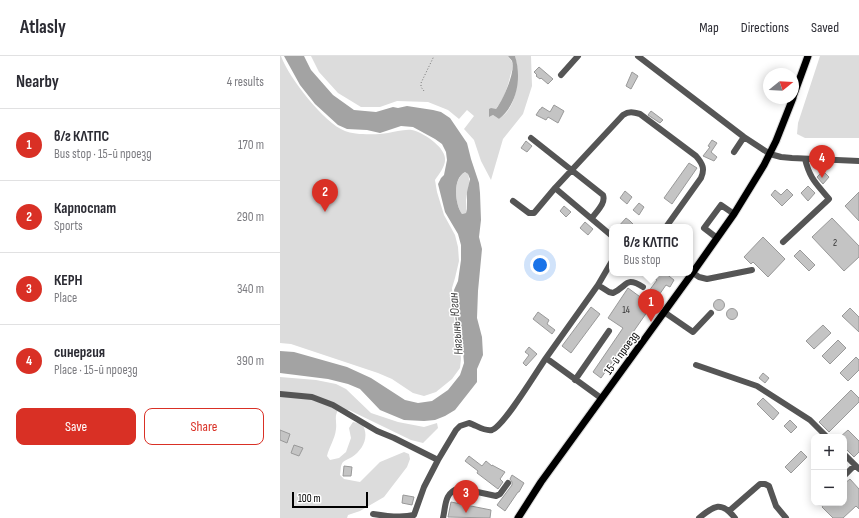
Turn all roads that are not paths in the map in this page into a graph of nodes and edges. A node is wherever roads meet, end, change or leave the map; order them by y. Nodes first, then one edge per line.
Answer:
1 (578, 56) edge
2 (638, 56) edge
3 (808, 56) edge
4 (561, 75) dead end
5 (799, 81) edge
6 (791, 104) edge
7 (744, 137) junction
8 (531, 138) dead end
9 (734, 152) dead end
10 (770, 154) junction
11 (805, 159) junction
12 (859, 161) edge
13 (572, 172) junction
14 (555, 188) junction
15 (513, 201) dead end
16 (734, 214) junction
17 (592, 218) junction
18 (668, 224) edge
19 (609, 233) edge
20 (717, 238) junction
21 (783, 242) dead end
22 (609, 267) edge
23 (752, 270) dead end
24 (693, 271) edge
25 (693, 275) edge
26 (690, 276) edge
27 (598, 285) junction
28 (643, 287) dead end
29 (664, 312) junction
30 (712, 313) dead end
31 (609, 331) dead end
32 (546, 358) junction
33 (696, 365) dead end
34 (576, 380) junction
35 (280, 394) edge
36 (601, 398) junction
37 (824, 434) edge
38 (847, 457) edge
39 (438, 460) junction
40 (857, 467) edge
41 (847, 474) edge
42 (508, 483) dead end
43 (729, 511) junction
44 (373, 514) dead end
45 (443, 518) edge
46 (518, 518) edge
47 (699, 518) edge
48 (735, 518) edge
49 (786, 518) edge

1 - 4 street
2 - 7 street
3 - 5 main road, 15-й проезд
6 - 10 main road, 15-й проезд
7 - 9 street
7 - 10 street
8 - 13 street
10 - 11 street
10 - 16 main road, 15-й проезд
11 - 12 street
11 - 21 street
13 - 14 street
13 - 17 street
13 - 18 street
14 - 15 street
14 - 17 street
16 - 20 main road, 15-й проезд
16 - 20 street
17 - 19 street
20 - 24 main road, 15-й проезд
22 - 27 street
23 - 25 street
26 - 29 main road, 15-й проезд
27 - 28 street
27 - 32 street
29 - 30 street
29 - 36 main road, 15-й проезд
31 - 34 street
32 - 34 street
32 - 39 street
33 - 37 street
34 - 36 street
35 - 39 street
36 - 46 main road, 15-й проезд
38 - 40 street
39 - 44 street
40 - 41 street
42 - 45 street
43 - 47 street
43 - 48 street
43 - 49 street

